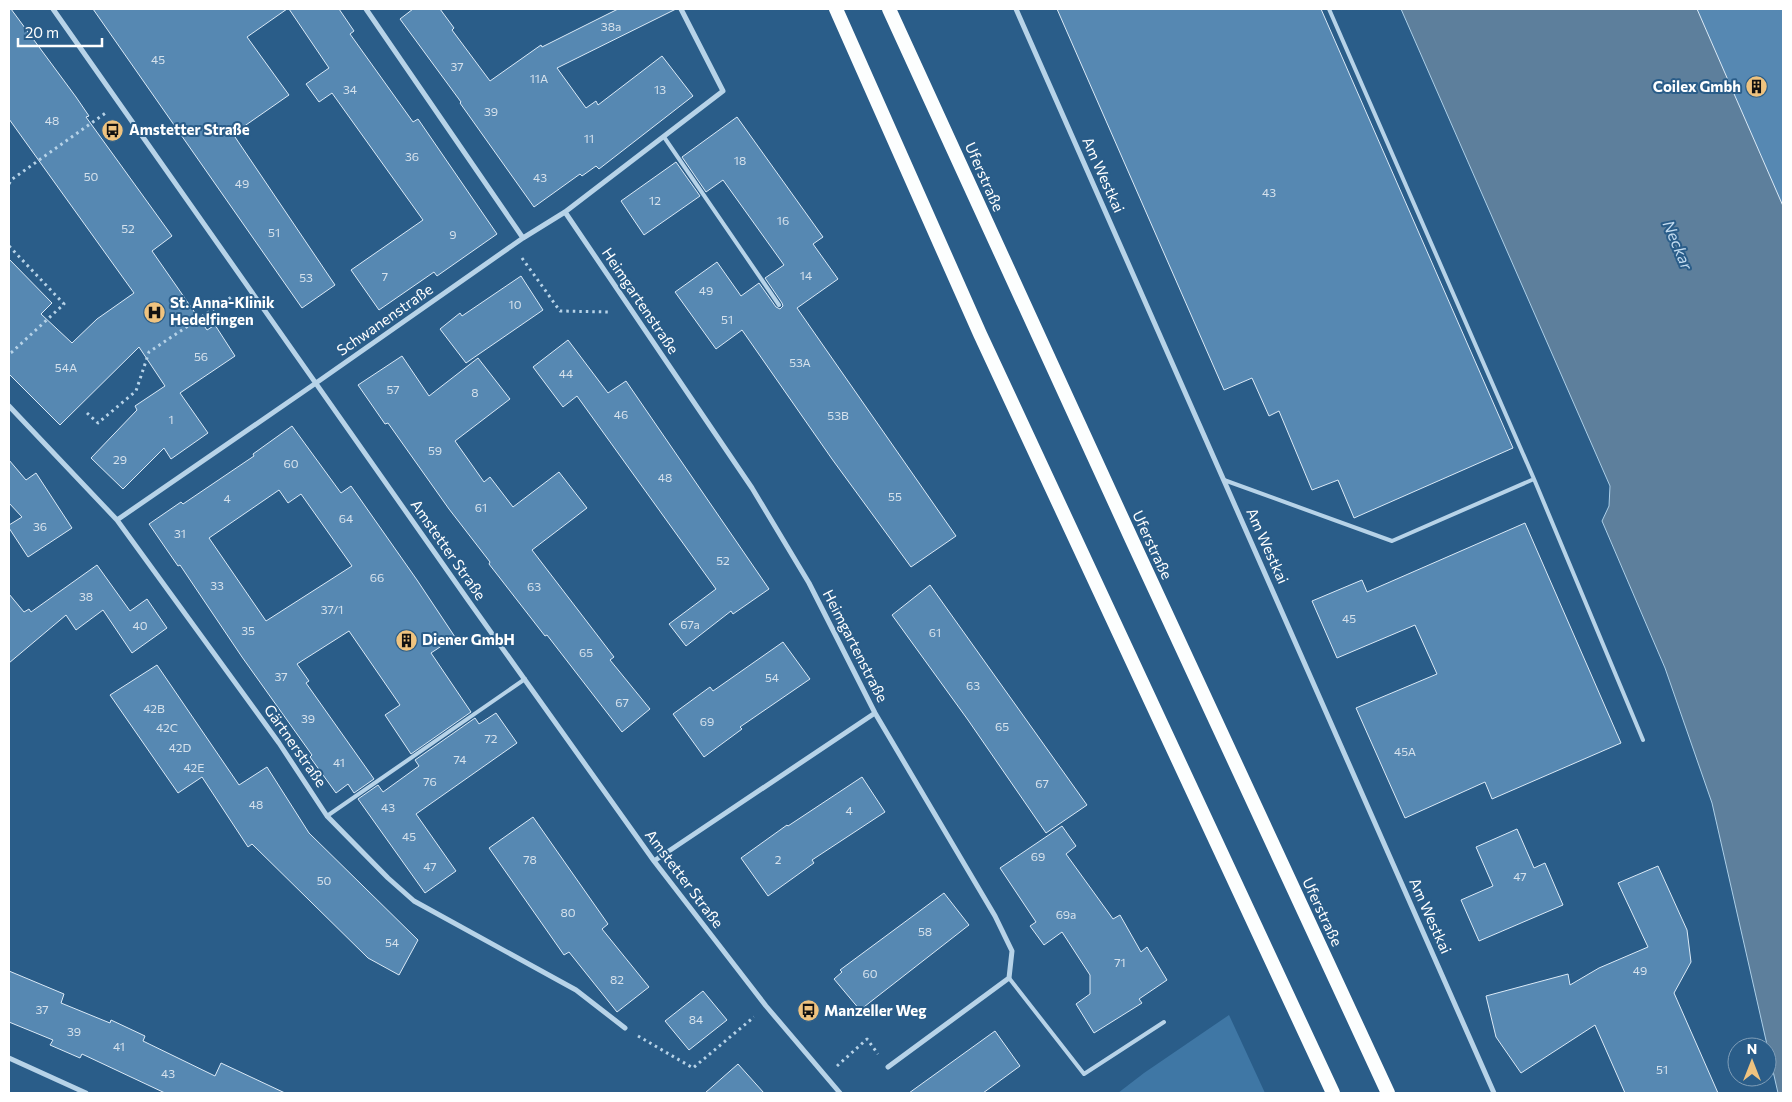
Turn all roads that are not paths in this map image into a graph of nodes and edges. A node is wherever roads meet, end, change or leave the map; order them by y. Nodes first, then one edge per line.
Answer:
1 (54, 9) edge
2 (366, 9) edge
3 (681, 9) edge
4 (836, 9) edge
5 (889, 9) edge
6 (1016, 9) edge
7 (1329, 9) edge
8 (664, 137) junction
9 (565, 212) junction
10 (523, 238) junction
11 (779, 305) dead end
12 (316, 383) junction
13 (9, 406) edge
14 (1534, 479) junction
15 (1224, 480) junction
16 (117, 520) junction
17 (525, 679) junction
18 (875, 713) junction
19 (1643, 740) dead end
20 (328, 816) junction
21 (654, 861) junction
22 (1009, 978) junction
23 (1164, 1022) dead end
24 (625, 1028) road end
25 (9, 1058) edge
26 (888, 1067) road end
27 (86, 1093) edge
28 (840, 1093) edge
29 (1333, 1093) edge
30 (1388, 1093) edge
31 (1494, 1093) edge

1 - 12 street, Amstetter Straße
2 - 10 street
3 - 8 street, Schwanenstraße
4 - 29 highway
5 - 30 highway, Uferstraße
6 - 15 street, Am Westkai
7 - 14 lane
8 - 9 street, Schwanenstraße
8 - 11 lane
9 - 10 street, Schwanenstraße
9 - 18 street, Heimgartenstraße
10 - 12 street, Schwanenstraße
12 - 16 street, Schwanenstraße
12 - 17 street, Amstetter Straße
13 - 16 street, Gärtnerstraße
14 - 15 lane
14 - 19 lane
15 - 31 street, Am Westkai
16 - 20 street, Gärtnerstraße
17 - 20 lane
17 - 21 street, Amstetter Straße
18 - 21 street
18 - 22 street, Heimgartenstraße
20 - 24 street, Gärtnerstraße
21 - 28 street, Amstetter Straße
22 - 23 lane
22 - 26 street
25 - 27 street

